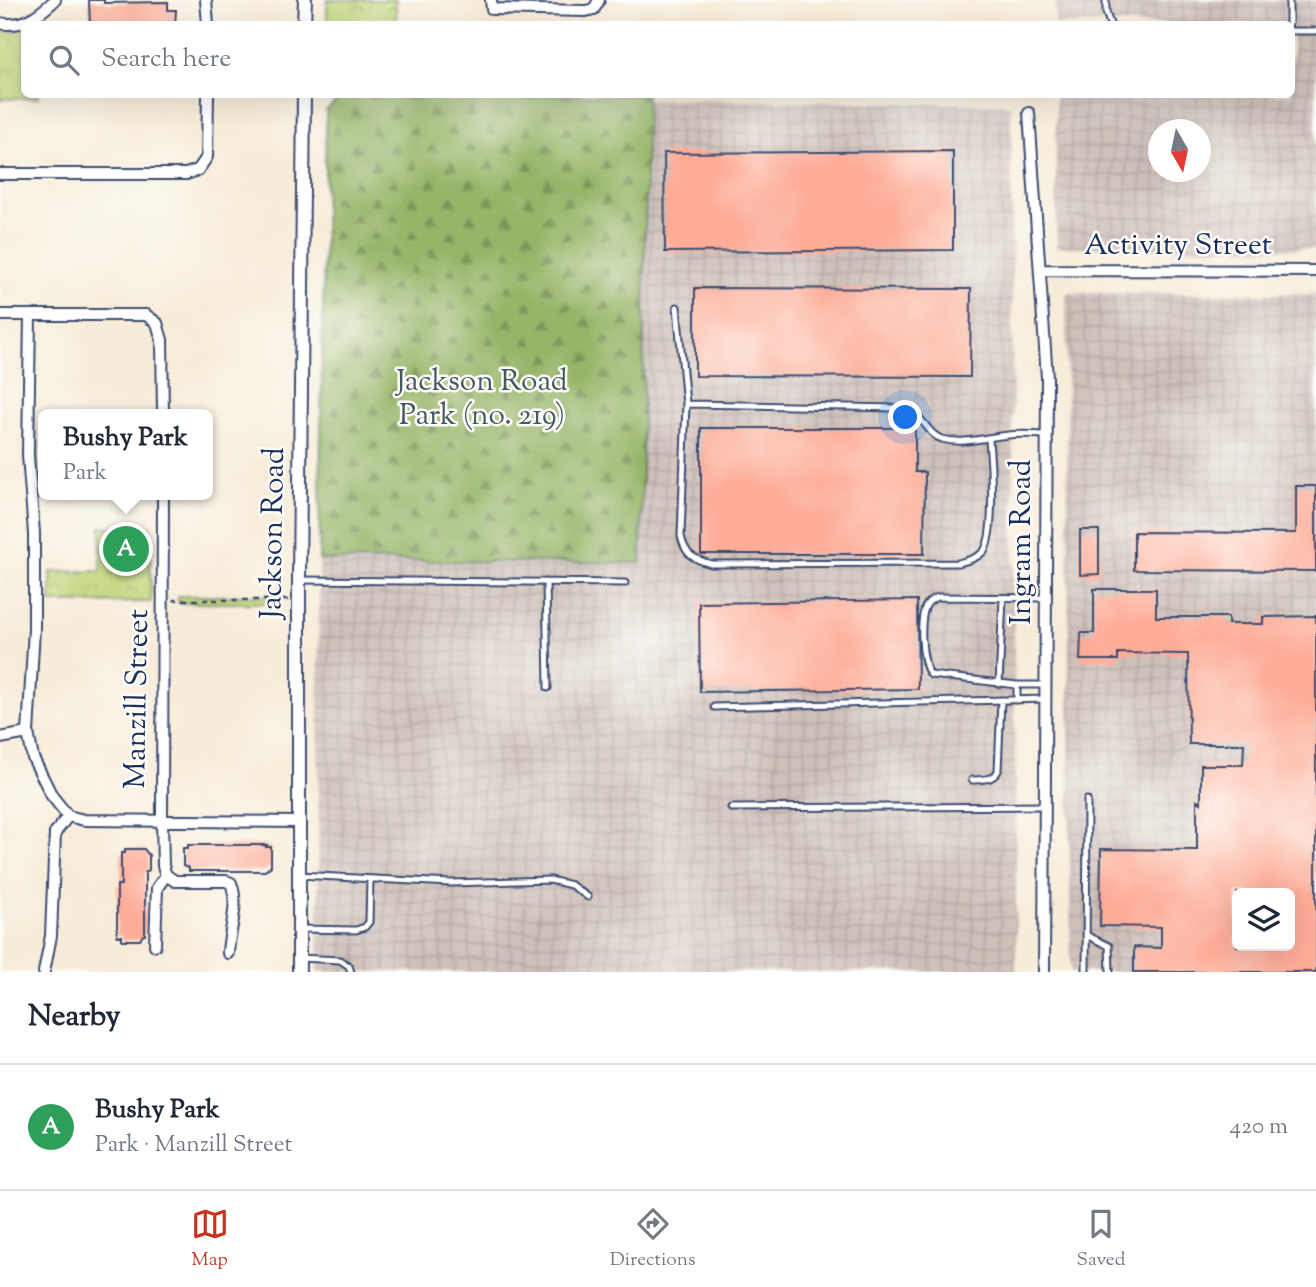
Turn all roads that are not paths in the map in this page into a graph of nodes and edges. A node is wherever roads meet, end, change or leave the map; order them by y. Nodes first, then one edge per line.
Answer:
1 (55, 0) edge
2 (206, 0) edge
3 (305, 0) edge
4 (491, 0) edge
5 (599, 0) edge
6 (1106, 0) edge
7 (1289, 0) edge
8 (26, 21) edge
9 (208, 21) edge
10 (304, 21) edge
11 (1109, 21) edge
12 (1289, 21) edge
13 (21, 22) edge
14 (0, 23) edge
15 (1295, 31) edge
16 (1316, 31) edge
17 (208, 98) edge
18 (304, 98) edge
19 (1029, 113) dead end
20 (0, 174) edge
21 (1040, 270) junction
22 (1316, 271) edge
23 (677, 307) dead end
24 (0, 315) edge
25 (30, 315) junction
26 (686, 404) junction
27 (163, 409) edge
28 (1047, 435) junction
29 (989, 439) junction
30 (163, 500) edge
31 (299, 580) junction
32 (546, 582) junction
33 (625, 583) dead end
34 (1003, 598) junction
35 (1046, 598) junction
36 (999, 684) junction
37 (1017, 685) junction
38 (1046, 685) junction
39 (548, 688) dead end
40 (1046, 699) junction
41 (1017, 700) junction
42 (1001, 701) junction
43 (715, 707) dead end
44 (28, 733) junction
45 (0, 738) edge
46 (972, 780) dead end
47 (1087, 800) dead end
48 (1046, 806) junction
49 (731, 808) dead end
50 (68, 816) junction
51 (162, 820) junction
52 (300, 822) junction
53 (166, 875) junction
54 (299, 875) junction
55 (370, 879) junction
56 (588, 897) dead end
57 (299, 929) junction
58 (1086, 935) junction
59 (155, 945) dead end
60 (228, 953) dead end
61 (299, 958) junction
62 (44, 972) edge
63 (299, 972) edge
64 (351, 972) edge
65 (1044, 972) edge
66 (1086, 972) edge
67 (1110, 972) edge

1 - 8 street
2 - 9 street
3 - 10 street
4 - 5 street
6 - 11 lane
7 - 12 lane
13 - 14 street
15 - 16 lane
17 - 20 street
18 - 31 street, Jackson Road
19 - 21 street, Ingram Road
21 - 22 street, Activity Street
21 - 28 street, Ingram Road
23 - 26 lane
24 - 25 street
25 - 27 street
25 - 44 street
26 - 29 lane
26 - 29 lane
28 - 29 lane
28 - 35 street, Ingram Road
30 - 51 street, Manzill Street
31 - 32 lane
31 - 52 street, Jackson Road
32 - 33 lane
32 - 39 lane
34 - 35 lane
34 - 36 lane
34 - 36 lane
35 - 38 street, Ingram Road
36 - 37 lane
37 - 38 lane
37 - 41 lane
38 - 40 street, Ingram Road
40 - 41 lane
40 - 48 street, Ingram Road
41 - 42 lane
42 - 43 lane
42 - 46 lane
44 - 45 street
44 - 50 street
47 - 58 lane
48 - 49 lane
48 - 65 street, Ingram Road
50 - 51 street
50 - 62 street
51 - 52 street
51 - 53 street, Manzill Street
52 - 54 street, Jackson Road
53 - 59 street
53 - 60 street
54 - 55 lane
54 - 57 street, Jackson Road
55 - 56 lane
55 - 57 lane
57 - 61 street, Jackson Road
58 - 66 lane
58 - 67 lane
61 - 63 street, Jackson Road
61 - 64 lane

